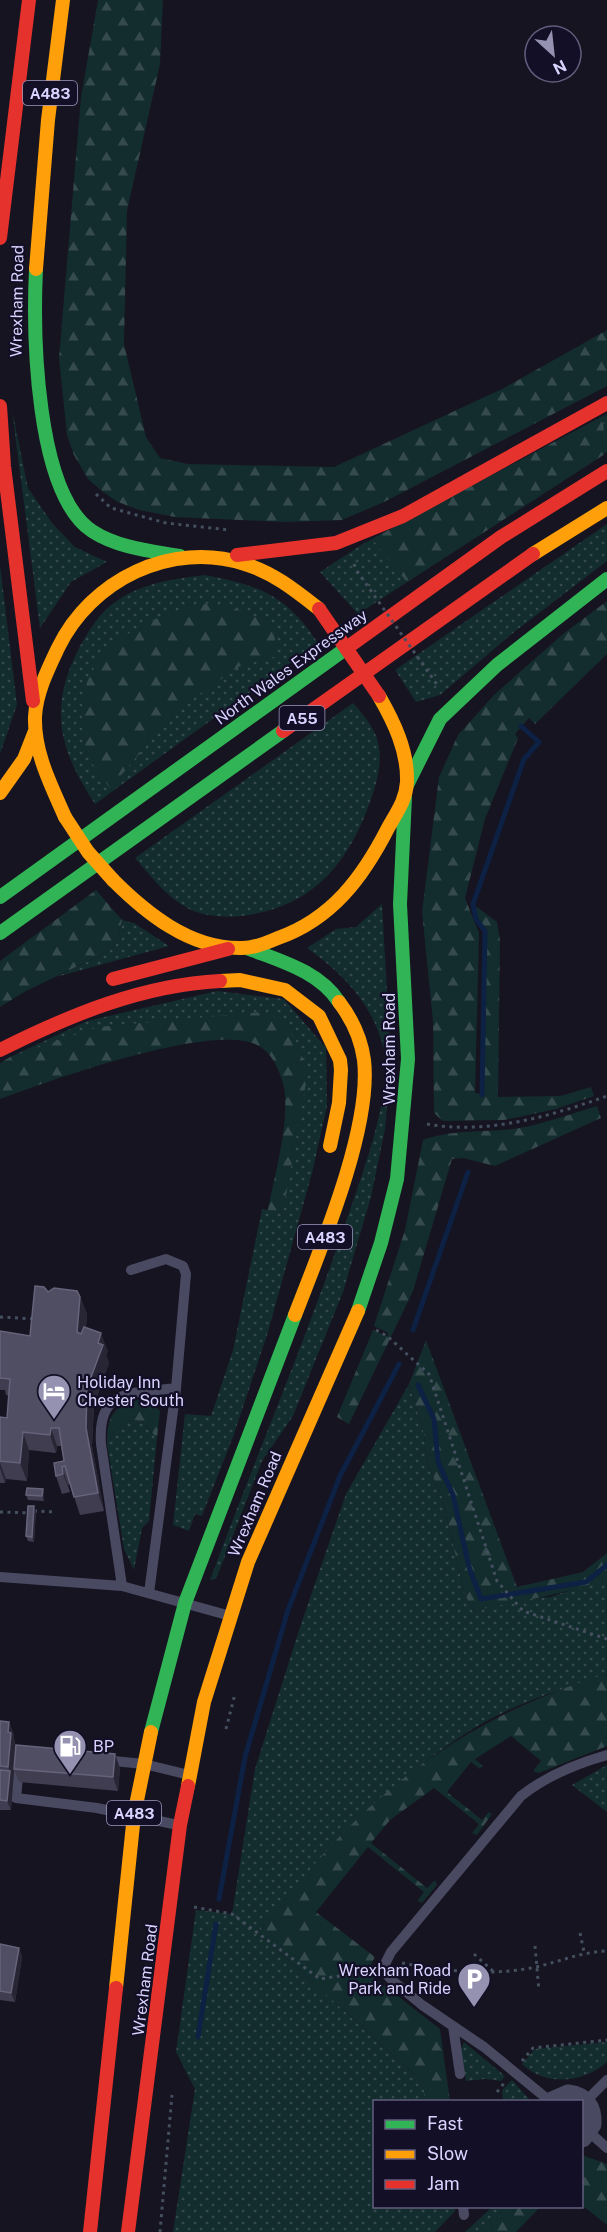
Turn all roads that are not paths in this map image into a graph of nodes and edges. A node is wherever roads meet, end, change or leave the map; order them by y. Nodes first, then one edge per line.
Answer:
1 (29, 0) edge
2 (63, 0) edge
3 (0, 238) edge
4 (607, 403) edge
5 (0, 406) edge
6 (607, 471) edge
7 (607, 508) edge
8 (180, 556) junction
9 (220, 557) junction
10 (607, 579) edge
11 (35, 715) junction
12 (35, 730) junction
13 (405, 792) junction
14 (0, 793) edge
15 (0, 897) edge
16 (0, 933) edge
17 (233, 948) junction
18 (247, 948) junction
19 (96, 983) dead end
20 (0, 1050) edge
21 (328, 1160) dead end
22 (324, 1192) dead end
23 (326, 1233) junction
24 (132, 1270) dead end
25 (176, 1388) junction
26 (0, 1577) edge
27 (122, 1586) junction
28 (149, 1593) junction
29 (184, 1604) junction
30 (230, 1616) junction
31 (21, 1750) edge
32 (607, 1755) edge
33 (88, 1758) edge
34 (144, 1764) junction
35 (188, 1775) junction
36 (134, 1815) junction
37 (180, 1825) junction
38 (453, 2026) junction
39 (460, 2074) dead end
40 (607, 2080) edge
41 (550, 2100) edge
42 (557, 2100) edge
43 (580, 2100) edge
44 (585, 2102) joint
45 (585, 2134) edge
46 (607, 2148) edge
47 (90, 2232) edge
48 (128, 2232) edge

1 - 3 highway, Wrexham Road / A483
2 - 8 highway, Wrexham Road / A483
4 - 9 highway
5 - 11 highway
6 - 15 highway, North Wales Expressway / A55
7 - 16 highway, A55
8 - 9 highway
8 - 11 highway
9 - 13 highway, Wrexham Road, bridge
10 - 13 highway
11 - 12 highway
12 - 14 highway
12 - 17 highway, bridge
13 - 18 highway
13 - 30 highway, Wrexham Road / A483
17 - 18 highway
17 - 19 highway
18 - 23 highway, Wrexham Road / A483
20 - 21 highway
22 - 23 highway
23 - 29 highway, Wrexham Road / A483
24 - 25 lane
25 - 27 lane
25 - 28 lane
26 - 27 lane
27 - 28 lane
28 - 29 lane
29 - 30 lane
29 - 34 highway, Wrexham Road / A483
30 - 35 highway, Wrexham Road / A483
31 - 36 lane
32 - 38 lane
33 - 34 lane
34 - 35 lane
34 - 36 highway, Wrexham Road / A483
35 - 37 highway, Wrexham Road / A483
36 - 37 lane
36 - 47 highway, Wrexham Road / A483
37 - 48 highway, Wrexham Road / A483
38 - 39 lane
38 - 41 lane
40 - 44 lane
42 - 43 street
44 - 45 street
45 - 46 lane

